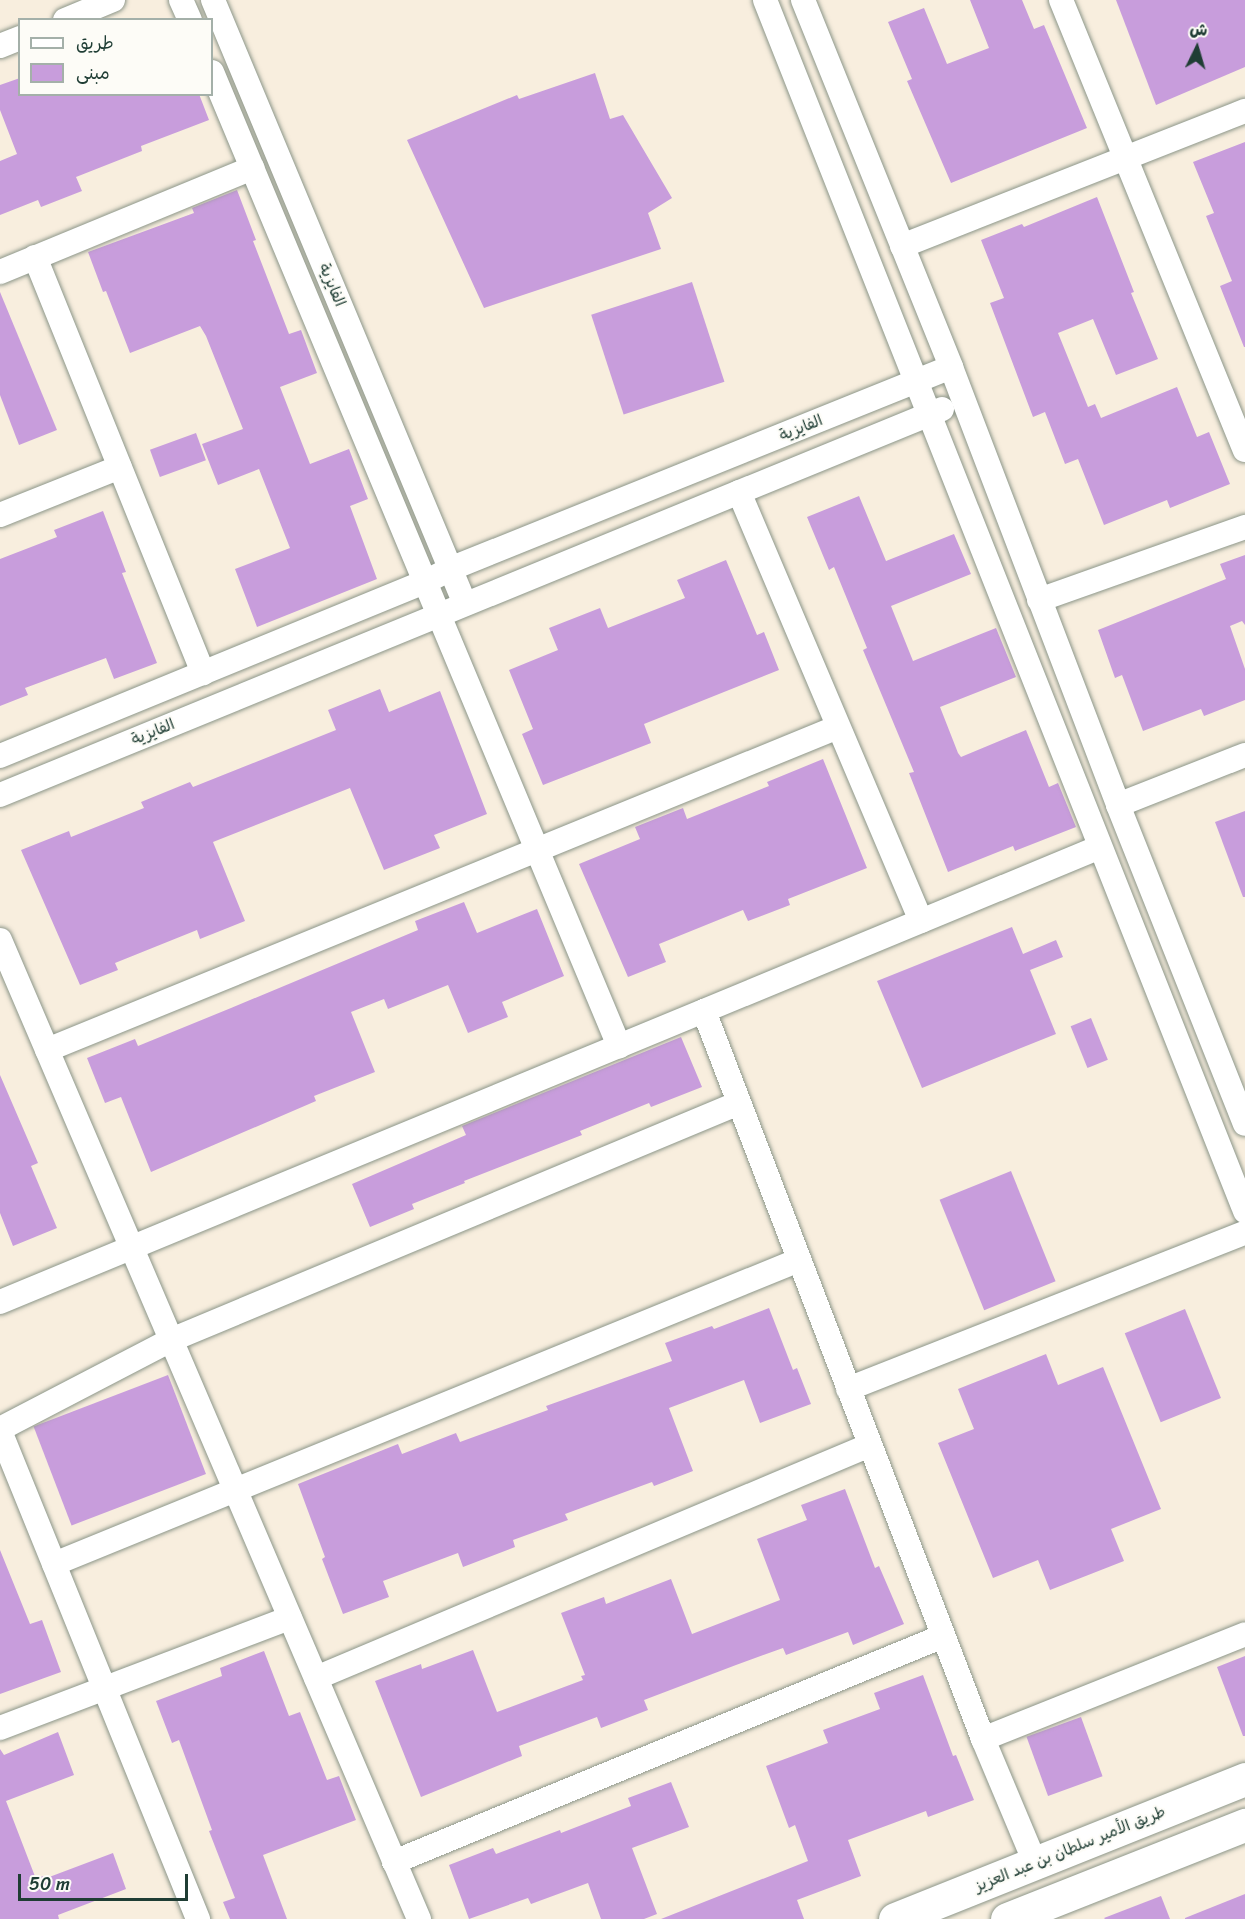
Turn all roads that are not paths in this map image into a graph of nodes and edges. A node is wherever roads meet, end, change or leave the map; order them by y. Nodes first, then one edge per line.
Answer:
1 (113, 0) edge
2 (182, 0) edge
3 (213, 0) edge
4 (765, 0) edge
5 (803, 0) edge
6 (1061, 0) edge
7 (70, 18) edge
8 (189, 18) edge
9 (18, 39) edge
10 (0, 46) edge
11 (213, 74) edge
12 (1245, 111) edge
13 (1126, 159) junction
14 (252, 168) junction
15 (902, 246) junction
16 (35, 257) junction
17 (0, 272) edge
18 (951, 367) junction
19 (914, 382) junction
20 (962, 401) junction
21 (929, 414) junction
22 (1245, 450) edge
23 (120, 467) junction
24 (739, 492) junction
25 (0, 515) edge
26 (1245, 527) edge
27 (450, 569) junction
28 (425, 582) junction
29 (1039, 600) junction
30 (465, 604) junction
31 (439, 615) junction
32 (203, 673) junction
33 (838, 727) junction
34 (1245, 755) edge
35 (0, 756) edge
36 (0, 795) edge
37 (1118, 805) junction
38 (1100, 847) junction
39 (538, 850) junction
40 (921, 921) junction
41 (0, 940) edge
42 (704, 1011) junction
43 (619, 1046) junction
44 (47, 1050) junction
45 (739, 1103) junction
46 (1245, 1124) edge
47 (1245, 1211) edge
48 (1245, 1233) edge
49 (132, 1248) junction
50 (799, 1260) junction
51 (1, 1297) edge
52 (171, 1340) junction
53 (848, 1389) junction
54 (0, 1430) edge
55 (870, 1445) junction
56 (235, 1489) junction
57 (54, 1564) junction
58 (290, 1618) junction
59 (1245, 1634) edge
60 (943, 1636) junction
61 (316, 1678) junction
62 (105, 1689) junction
63 (0, 1728) edge
64 (983, 1739) junction
65 (1245, 1779) edge
66 (1245, 1826) edge
67 (394, 1862) junction
68 (1035, 1863) junction
69 (190, 1917) edge
70 (419, 1919) edge
71 (895, 1919) edge
72 (1007, 1919) edge

1 - 7 street
2 - 8 street
3 - 27 street, الفايزية
4 - 19 street
5 - 15 street
6 - 13 street
9 - 10 street
11 - 14 street, الفايزية
12 - 13 street
13 - 15 street
13 - 22 street
14 - 16 street
14 - 28 street, الفايزية
15 - 18 street
16 - 17 street
16 - 23 street
18 - 19 street, الفايزية
18 - 20 street
19 - 21 street
19 - 27 street, الفايزية
20 - 21 street, الفايزية
20 - 29 street
21 - 24 street, الفايزية
21 - 38 street
23 - 25 street
23 - 32 street
24 - 30 street, الفايزية
24 - 33 street
26 - 29 street
27 - 28 street, الفايزية
27 - 30 street, الفايزية
28 - 31 street, الفايزية
28 - 32 street, الفايزية
29 - 37 street
30 - 31 street, الفايزية
31 - 36 street, الفايزية
31 - 39 street
32 - 35 street, الفايزية
33 - 39 street
33 - 40 street
34 - 37 street
37 - 46 street
38 - 40 street
38 - 47 street
39 - 43 street
39 - 44 street
40 - 42 street
41 - 44 street
42 - 43 street
42 - 45 street
43 - 49 street
44 - 49 street
45 - 50 street
45 - 52 street
48 - 53 street
49 - 51 street
49 - 52 street
50 - 53 street
50 - 56 street
52 - 54 street
52 - 56 street
53 - 55 street
54 - 57 street
55 - 60 street
55 - 61 street
56 - 57 street
56 - 58 street
57 - 62 street
58 - 61 street
58 - 62 street
59 - 64 street
60 - 64 street
60 - 67 street
61 - 67 street
62 - 63 street
62 - 69 street
64 - 68 street
65 - 68 main road, طريق الأمير سلطان بن عبد العزيز
66 - 72 main road
67 - 70 street
68 - 71 main road, طريق الأمير سلطان بن عبد العزيز

